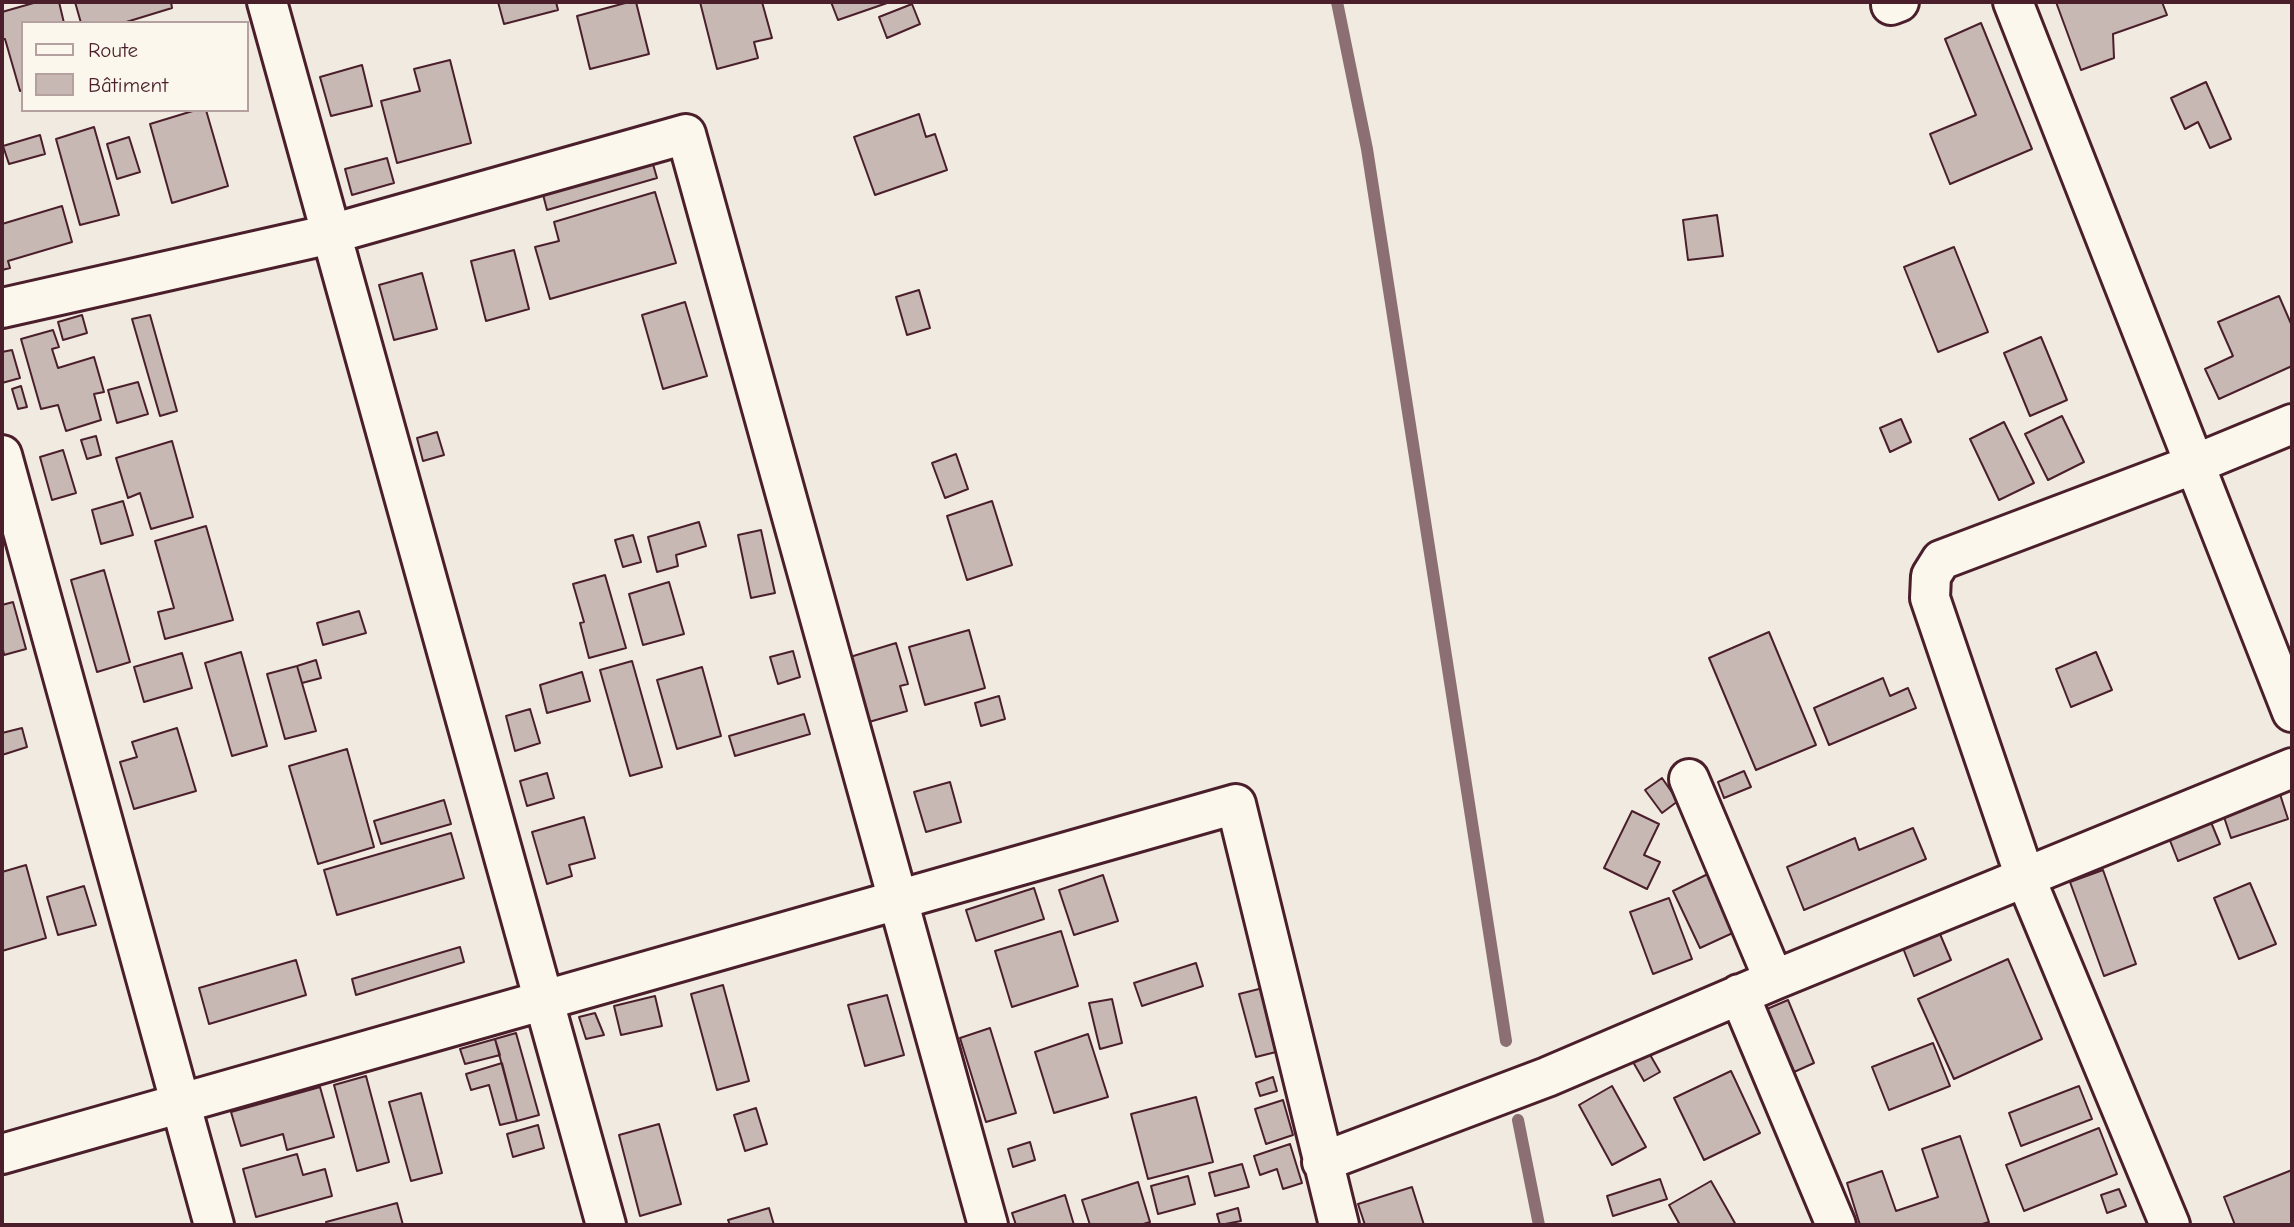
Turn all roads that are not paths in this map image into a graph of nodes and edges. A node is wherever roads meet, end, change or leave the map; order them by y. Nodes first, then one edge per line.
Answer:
1 (267, 2) edge
2 (2013, 2) edge
3 (331, 234) junction
4 (2, 308) edge
5 (2292, 424) edge
6 (2, 455) edge
7 (2195, 464) junction
8 (2292, 712) edge
9 (2292, 768) edge
10 (1689, 779) dead end
11 (2025, 877) junction
12 (898, 900) junction
13 (1774, 980) junction
14 (1739, 994) junction
15 (544, 1000) junction
16 (180, 1103) junction
17 (2, 1154) edge
18 (1322, 1161) junction
19 (214, 1225) edge
20 (606, 1225) edge
21 (988, 1225) edge
22 (1339, 1225) edge
23 (1836, 1225) edge
24 (2171, 1225) edge

1 - 3 street
2 - 7 street
3 - 4 street
3 - 12 street
3 - 15 street
5 - 7 street
6 - 16 street
7 - 8 street
7 - 11 street
9 - 11 street
10 - 13 street
11 - 13 street
11 - 24 street
12 - 15 street
12 - 18 street
12 - 21 street
13 - 14 street
14 - 18 street
14 - 23 street
15 - 16 street
15 - 20 street
16 - 17 street
16 - 19 street
18 - 22 street

